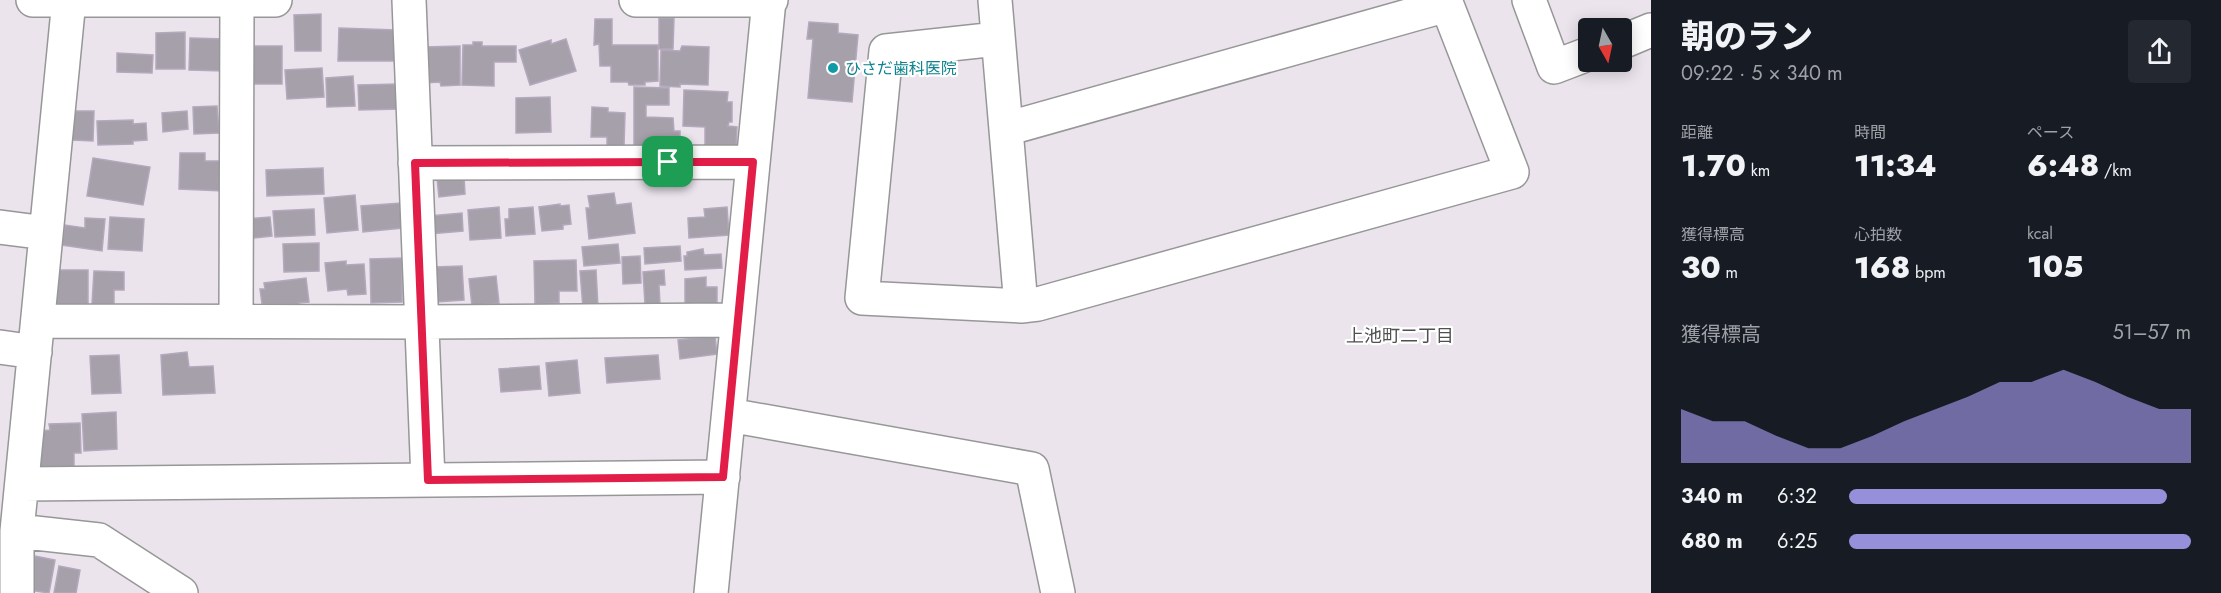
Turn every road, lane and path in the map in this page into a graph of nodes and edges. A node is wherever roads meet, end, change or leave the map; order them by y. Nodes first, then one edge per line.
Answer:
1 (33, 0) edge
2 (237, 0) edge
3 (275, 0) edge
4 (409, 0) edge
5 (636, 0) edge
6 (770, 0) edge
7 (995, 0) edge
8 (1529, 0) edge
9 (69, 1) edge
10 (1446, 2) edge
11 (1651, 30) edge
12 (1632, 38) edge
13 (997, 39) junction
14 (1578, 58) edge
15 (1006, 129) junction
16 (753, 162) junction
17 (415, 163) junction
18 (0, 227) edge
19 (46, 233) junction
20 (1021, 306) junction
21 (737, 320) junction
22 (236, 321) junction
23 (422, 322) junction
24 (36, 336) junction
25 (0, 347) edge
26 (729, 415) junction
27 (15, 474) edge
28 (723, 477) junction
29 (428, 480) junction
30 (17, 531) junction
31 (16, 593) edge
32 (181, 593) edge
33 (711, 593) edge
34 (1058, 593) edge

1 - 9 street
2 - 3 street
2 - 9 street
2 - 22 street
4 - 17 street
5 - 6 street
6 - 16 street
7 - 13 street
8 - 14 street
9 - 19 street
10 - 15 street
10 - 20 street
11 - 12 street
13 - 15 street
13 - 20 street
15 - 20 street
16 - 17 street
16 - 21 street
17 - 23 street
18 - 19 street
19 - 24 street
21 - 23 street
21 - 26 street
22 - 23 street
22 - 24 street
23 - 29 street
24 - 25 street
24 - 27 street
26 - 28 street
26 - 34 street
27 - 29 street
27 - 30 street
28 - 29 street
28 - 33 street
30 - 31 street
30 - 32 street

